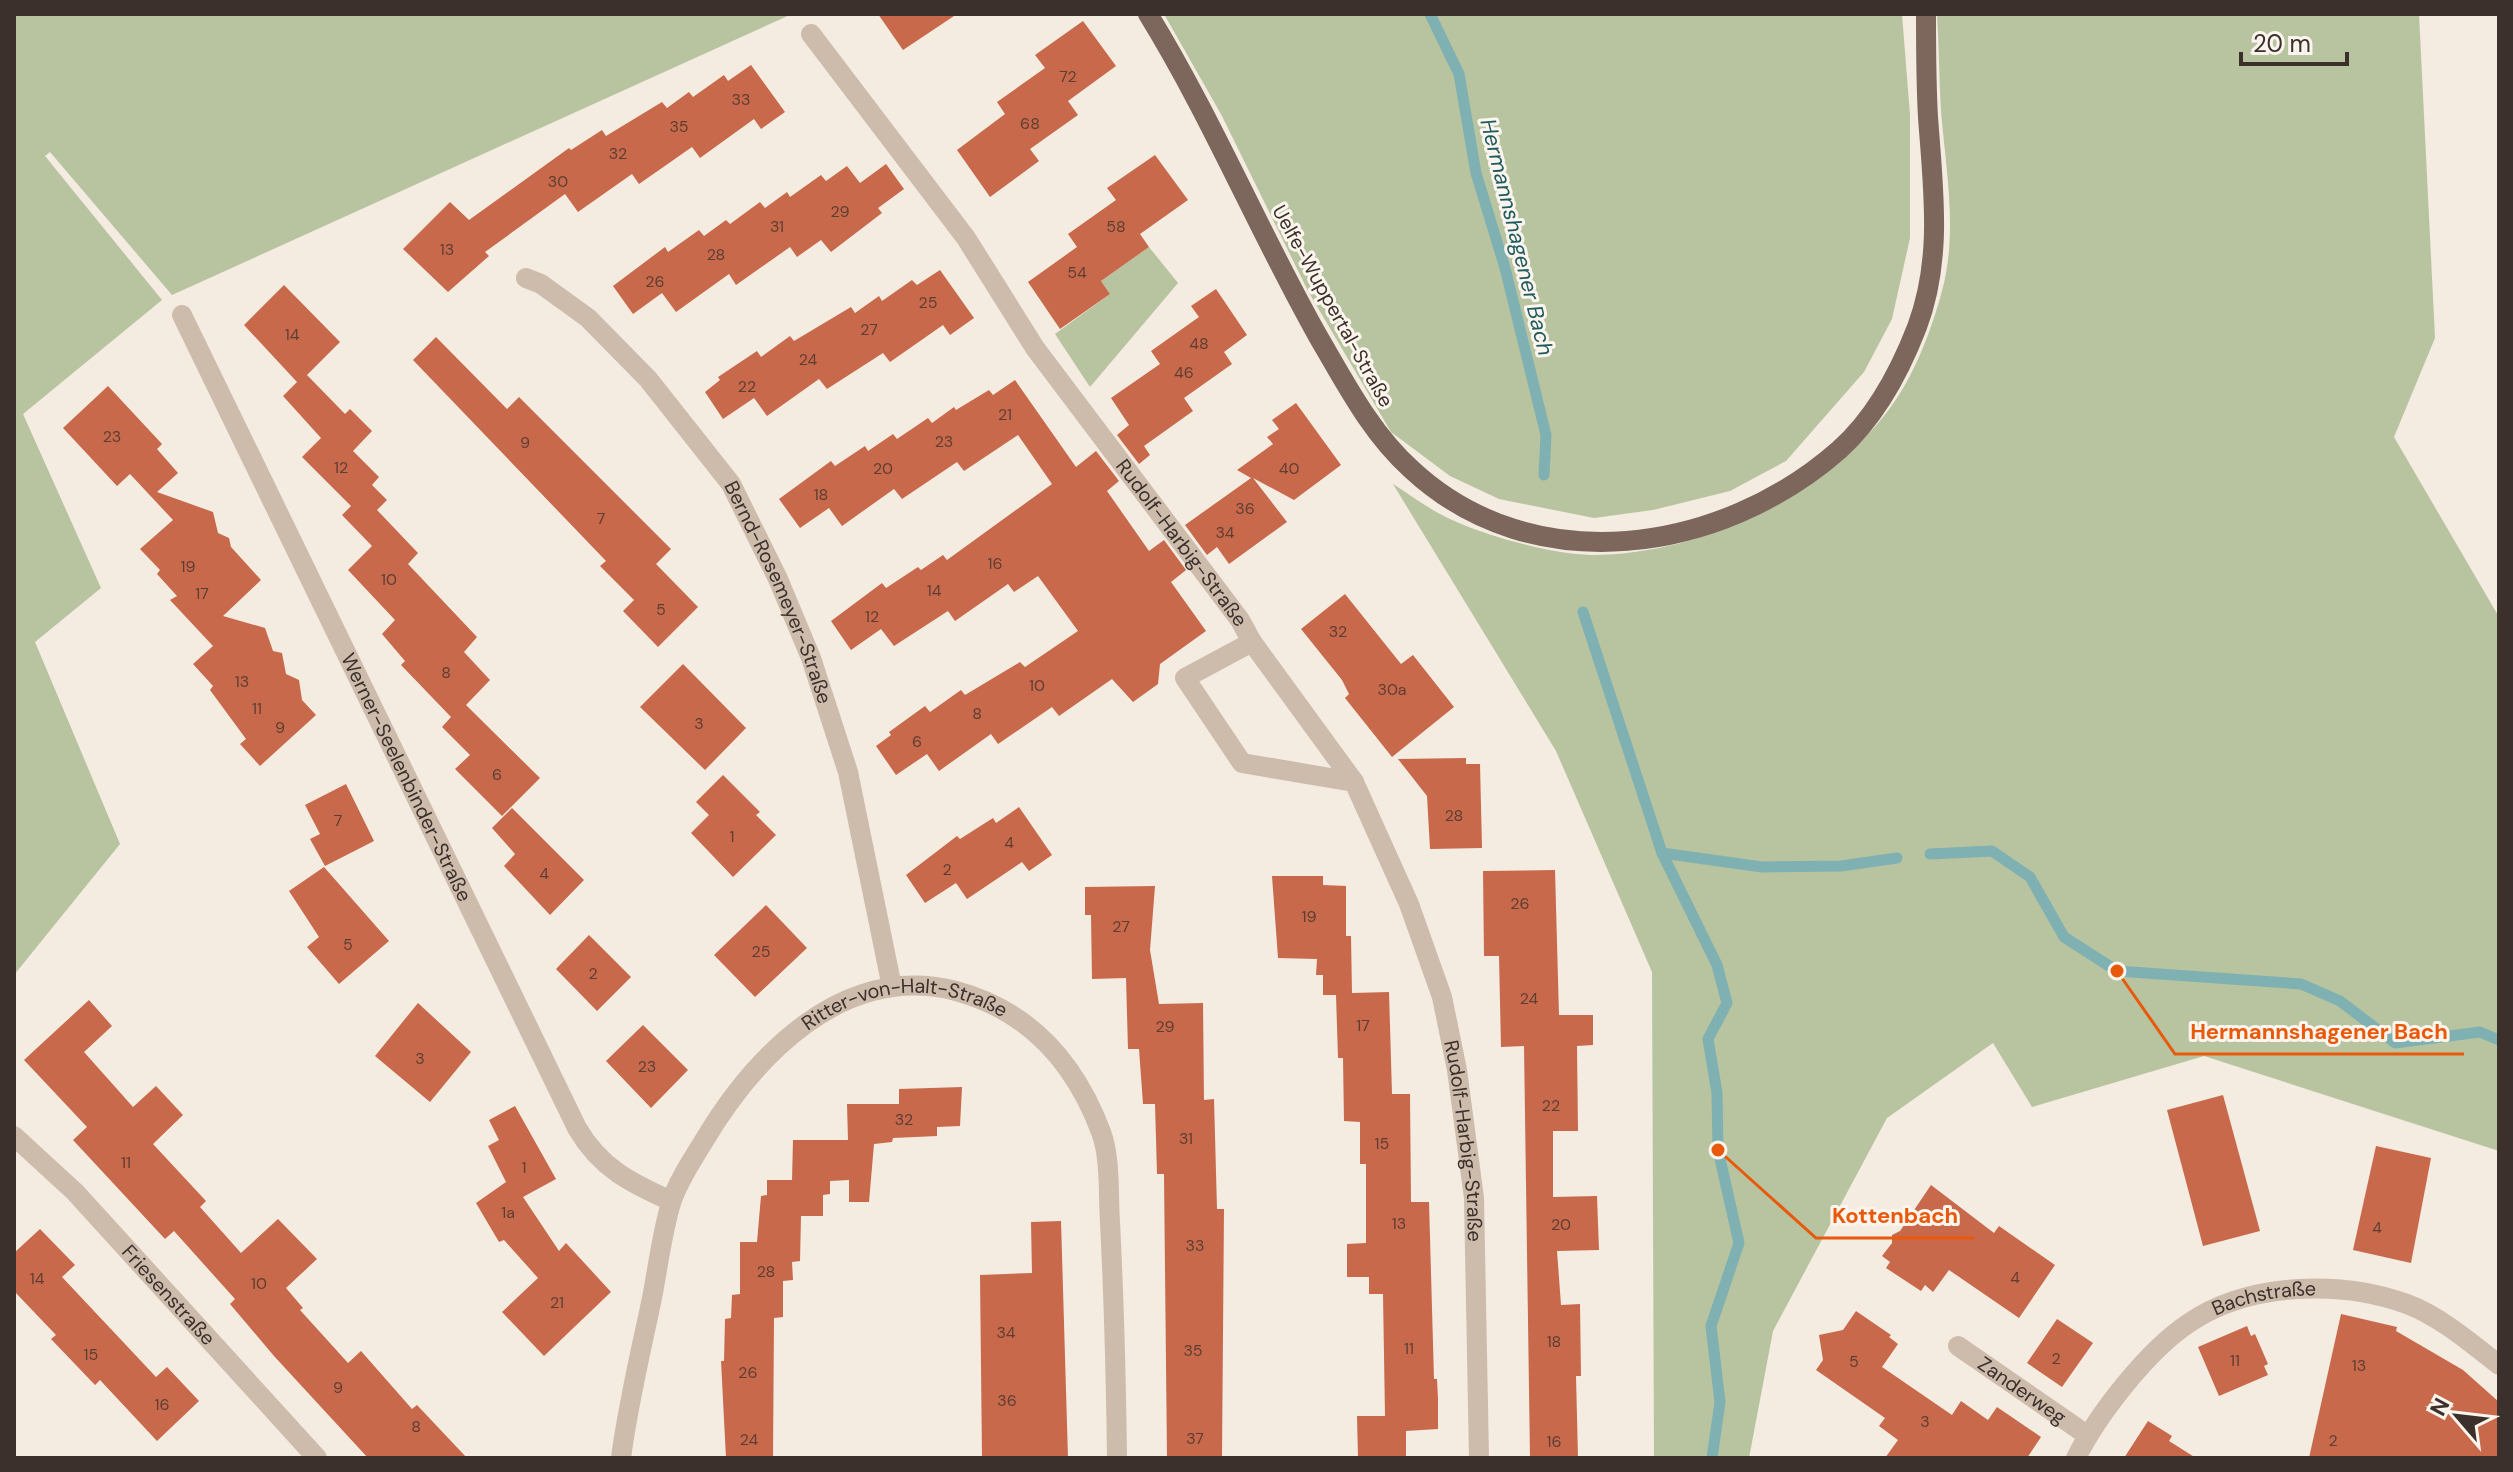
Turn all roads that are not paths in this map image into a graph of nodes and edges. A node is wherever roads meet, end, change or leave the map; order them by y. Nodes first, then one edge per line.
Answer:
1 (1148, 14) edge
2 (1926, 14) edge
3 (811, 34) dead end
4 (526, 278) dead end
5 (182, 315) dead end
6 (1252, 642) junction
7 (1354, 782) junction
8 (892, 987) junction
9 (14, 1136) edge
10 (671, 1201) junction
11 (1958, 1346) dead end
12 (2499, 1365) edge
13 (2087, 1435) junction
14 (317, 1458) edge
15 (621, 1458) edge
16 (1117, 1458) edge
17 (1479, 1458) edge
18 (2076, 1458) edge

1 - 2 main road, Uelfe-Wuppertal-Straße
3 - 6 street, Rudolf-Harbig-Straße
4 - 8 street, Bernd-Rosemeyer-Straße
5 - 10 street, Werner-Seelenbinder-Straße
6 - 7 street
6 - 7 street, Rudolf-Harbig-Straße
7 - 17 street, Rudolf-Harbig-Straße
8 - 10 street, Ritter-von-Halt-Straße
8 - 16 street, Ritter-von-Halt-Straße
9 - 14 street, Friesenstraße
10 - 15 street, Ritter-von-Halt-Straße
11 - 13 street, Zanderweg
12 - 13 street, Bachstraße
13 - 18 street, Bachstraße

